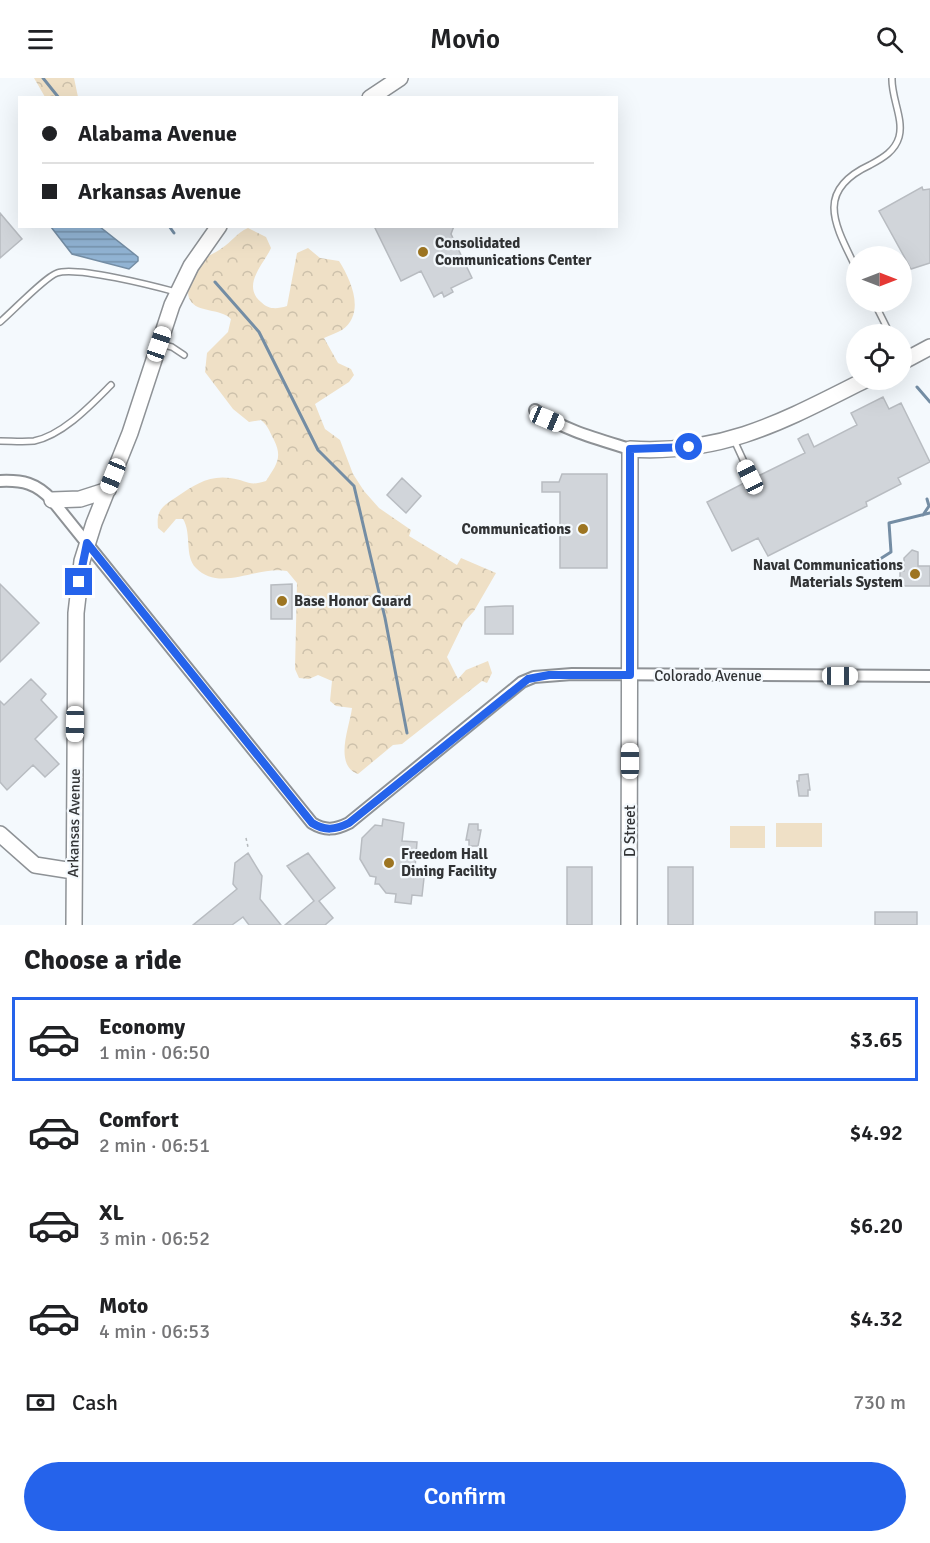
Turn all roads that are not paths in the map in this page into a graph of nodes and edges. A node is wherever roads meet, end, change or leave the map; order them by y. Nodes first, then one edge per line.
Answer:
1 (400, 78) edge
2 (892, 78) edge
3 (373, 96) edge
4 (218, 228) edge
5 (846, 247) edge
6 (178, 293) junction
7 (0, 322) edge
8 (159, 344) junction
9 (930, 347) edge
10 (184, 355) dead end
11 (912, 355) edge
12 (111, 385) dead end
13 (846, 389) edge
14 (536, 410) dead end
15 (734, 440) junction
16 (0, 441) edge
17 (630, 449) junction
18 (750, 477) dead end
19 (0, 481) edge
20 (108, 490) junction
21 (52, 500) junction
22 (87, 543) junction
23 (630, 675) junction
24 (930, 676) edge
25 (0, 834) edge
26 (73, 871) junction
27 (74, 925) edge
28 (630, 925) edge

1 - 3 street
2 - 5 lane
4 - 6 street, Arkansas Avenue
6 - 7 lane
6 - 8 street, Arkansas Avenue
8 - 10 lane
8 - 20 street, Arkansas Avenue
9 - 11 street
12 - 16 lane
13 - 15 street
14 - 17 street
15 - 17 street
15 - 18 lane
17 - 23 street, D Street
19 - 21 street, Colorado Avenue
20 - 21 street
20 - 22 street, Arkansas Avenue
21 - 22 street, Colorado Avenue
22 - 23 street, Colorado Avenue
22 - 26 street, Arkansas Avenue
23 - 24 street, Colorado Avenue
23 - 28 street, D Street
25 - 26 street
26 - 27 street, Arkansas Avenue

